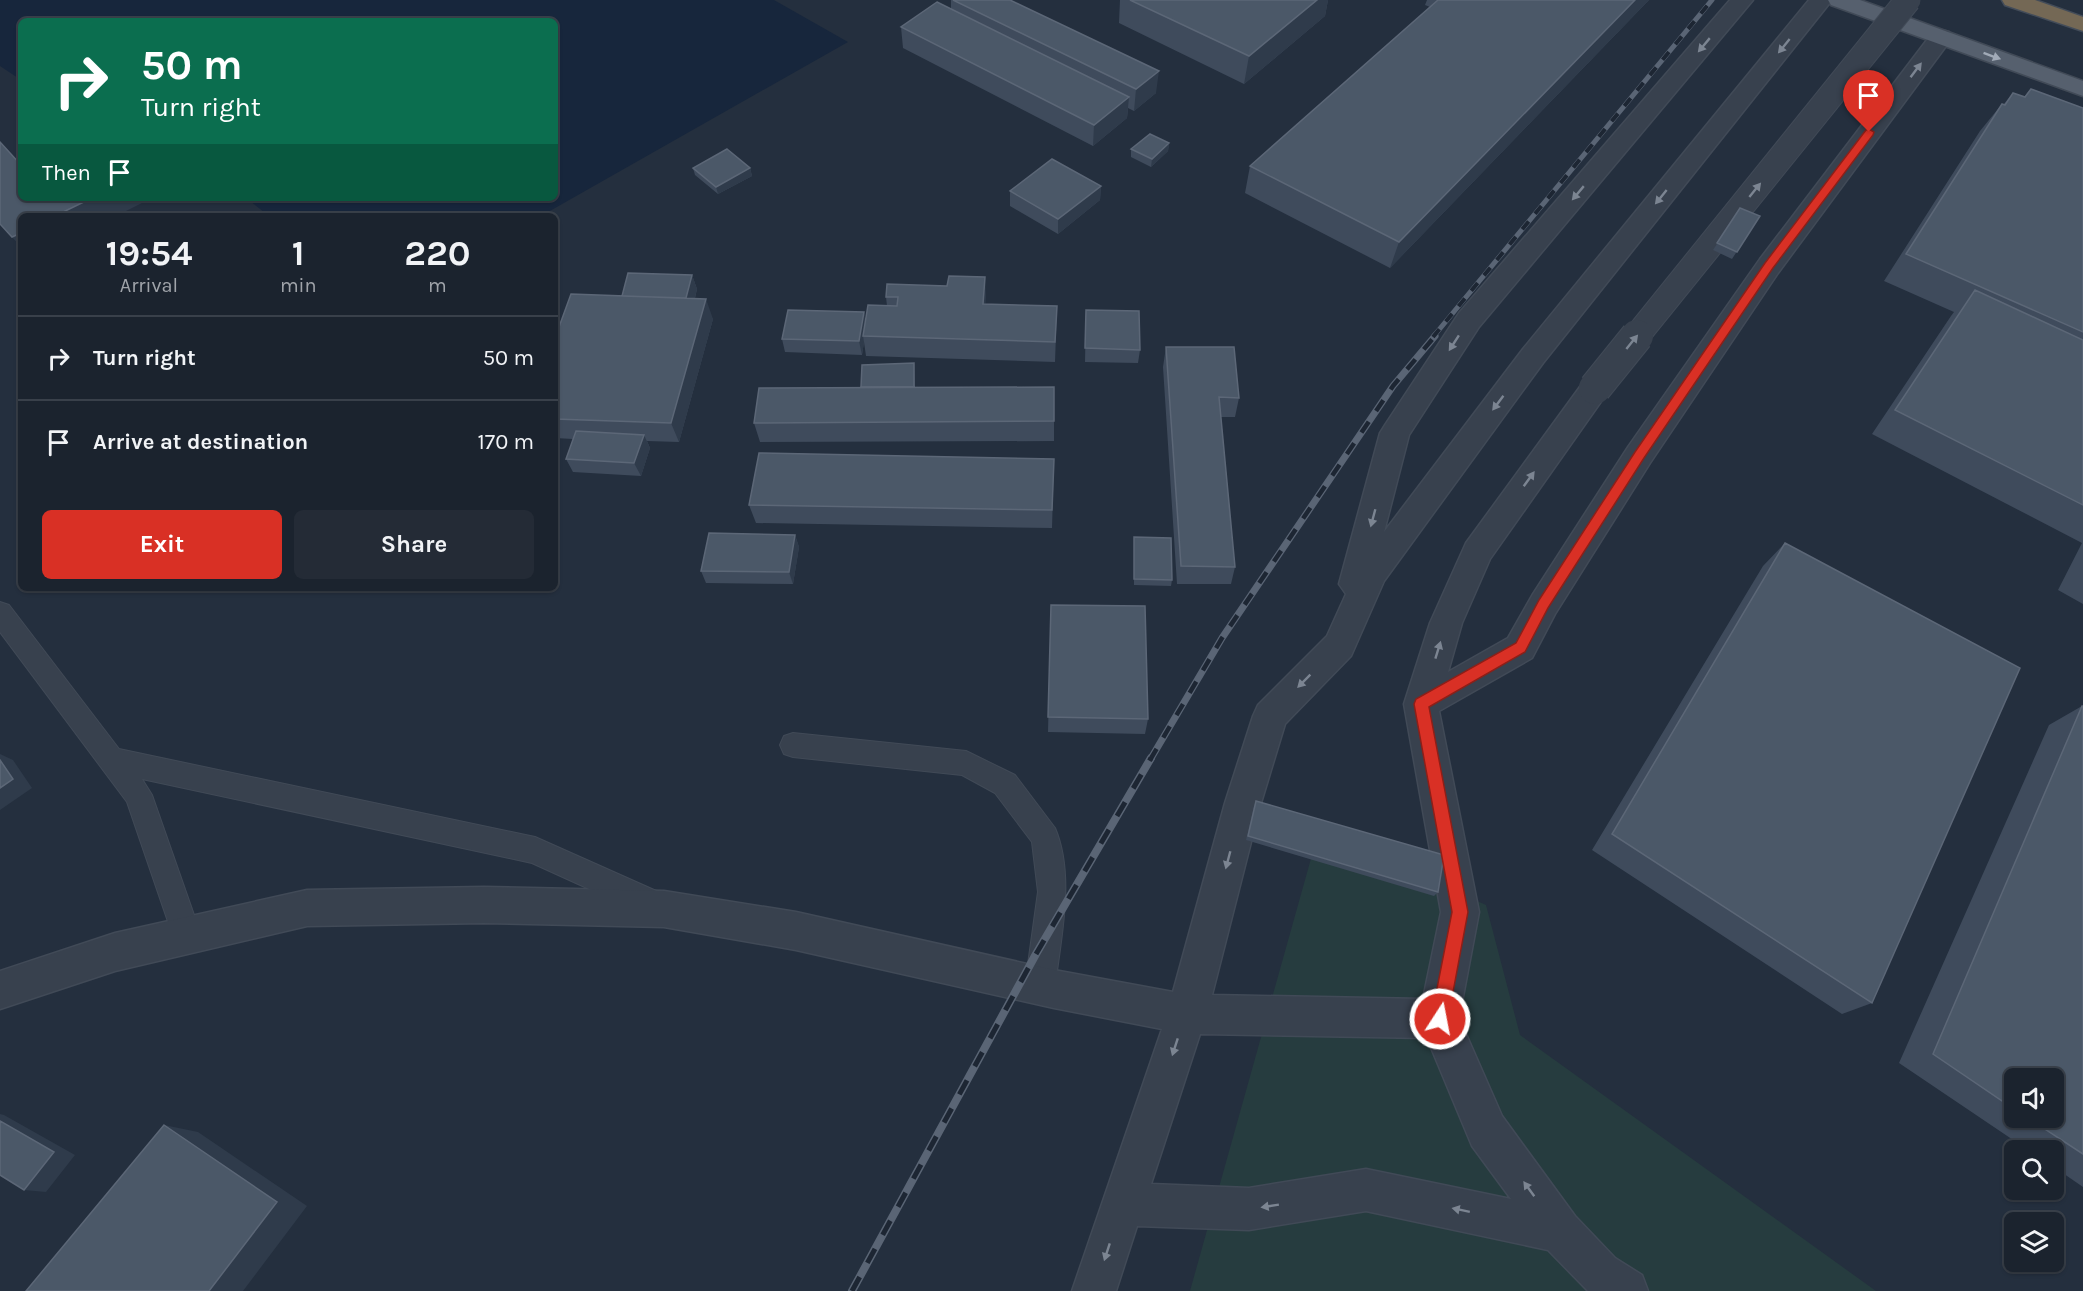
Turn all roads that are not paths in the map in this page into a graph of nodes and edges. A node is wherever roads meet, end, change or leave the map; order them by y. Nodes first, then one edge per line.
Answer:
1 (1742, 0) edge
2 (1821, 0) edge
3 (1839, 0) edge
4 (1908, 0) edge
5 (2013, 0) edge
6 (2083, 24) edge
7 (1941, 37) junction
8 (2083, 89) edge
9 (0, 613) edge
10 (1339, 646) junction
11 (1421, 704) junction
12 (793, 745) dead end
13 (112, 760) junction
14 (664, 909) junction
15 (186, 935) junction
16 (1040, 986) junction
17 (0, 990) edge
18 (1187, 1014) junction
19 (1440, 1019) junction
20 (1123, 1204) junction
21 (1560, 1231) junction
22 (1094, 1291) edge
23 (1626, 1291) edge

1 -> 10 street
2 -> 10 street
3 - 7 main road
11 -> 4 street, bridge
5 - 6 highway
7 -> 8 main road
11 -> 7 street
9 - 13 lane
10 -> 18 street
11 - 19 street
12 - 16 lane
13 - 14 lane
13 - 15 lane
14 - 15 street
14 - 16 street
15 - 17 street
16 - 18 street
18 - 19 street
18 -> 20 street
21 -> 19 street
21 -> 20 street
20 -> 22 street
21 - 23 street

